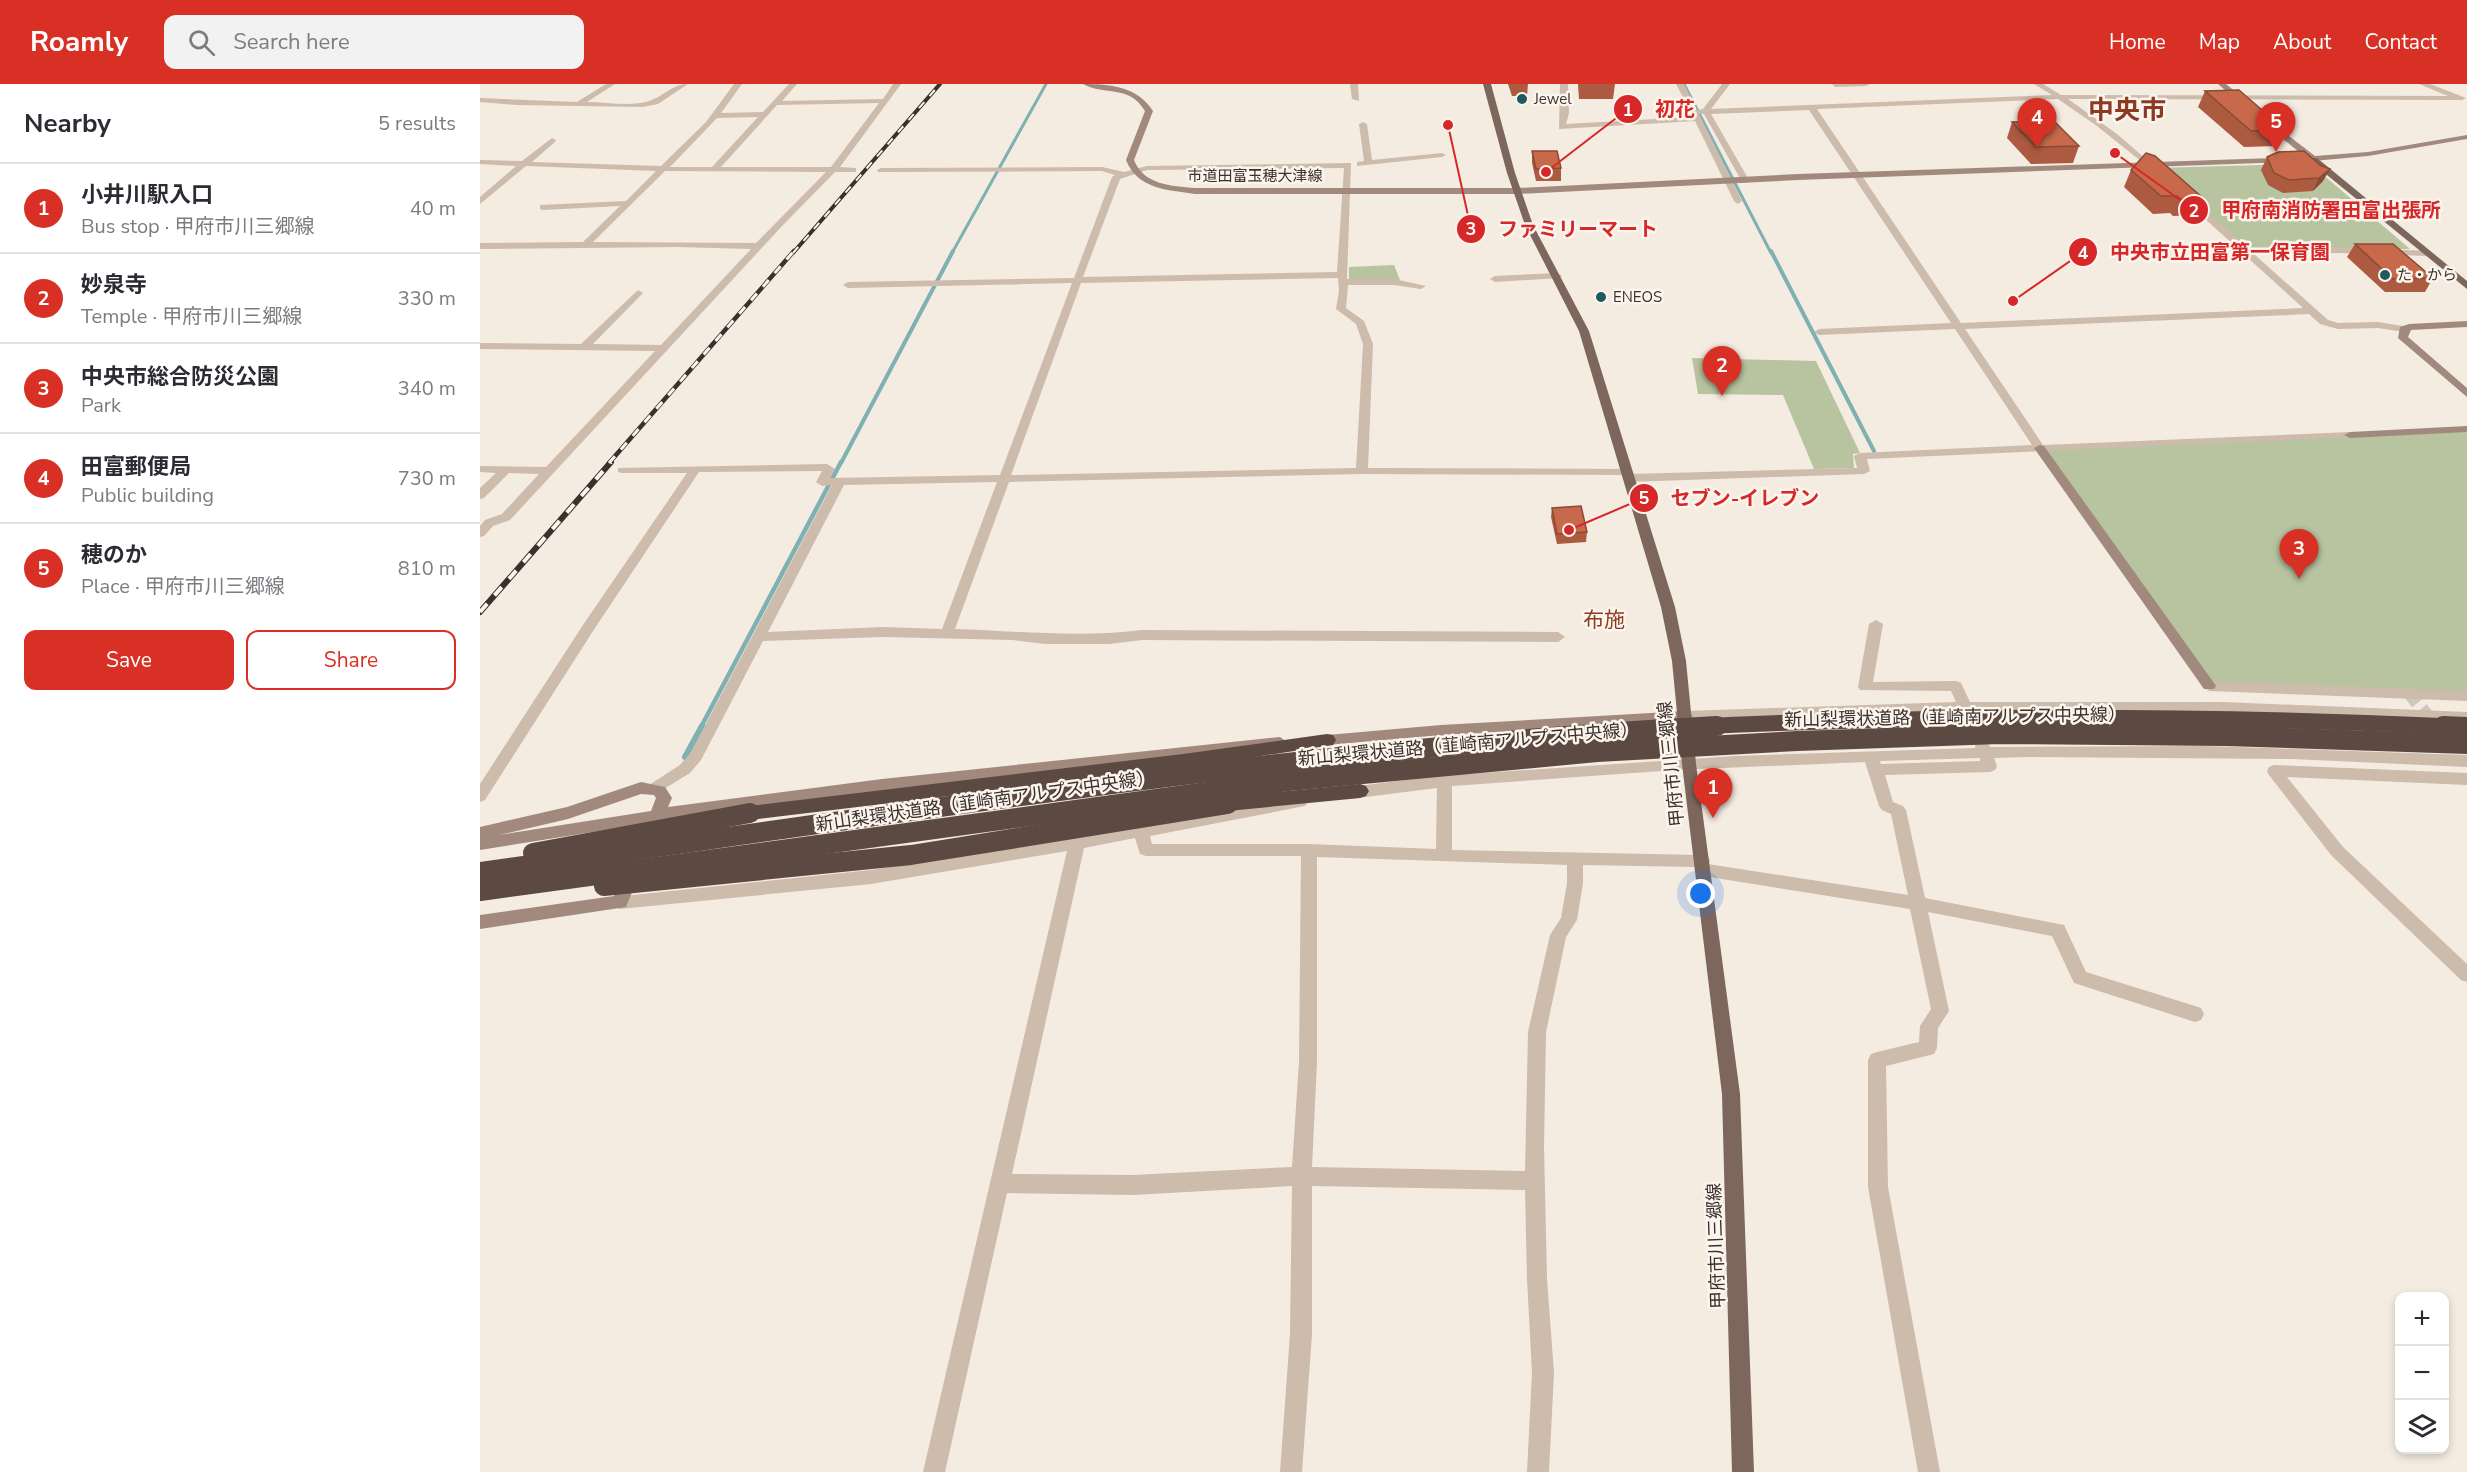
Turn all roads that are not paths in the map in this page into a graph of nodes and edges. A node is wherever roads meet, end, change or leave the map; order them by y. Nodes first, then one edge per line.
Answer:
1 (610, 84) edge
2 (684, 84) edge
3 (738, 84) edge
4 (793, 84) edge
5 (897, 84) edge
6 (1087, 84) edge
7 (1354, 84) edge
8 (1487, 84) edge
9 (1564, 84) edge
10 (1680, 84) edge
11 (1726, 84) edge
12 (1866, 84) edge
13 (2038, 84) edge
14 (2222, 84) edge
15 (2423, 84) edge
16 (1835, 85) edge
17 (1872, 91) dead end
18 (2062, 97) junction
19 (2237, 97) junction
20 (1356, 99) dead end
21 (1878, 99) dead end
22 (2464, 99) edge
23 (480, 100) edge
24 (885, 101) junction
25 (581, 102) junction
26 (776, 103) junction
27 (1885, 106) junction
28 (1812, 108) junction
29 (2254, 111) edge
30 (1699, 113) junction
31 (766, 114) junction
32 (714, 116) junction
33 (2262, 118) edge
34 (1363, 124) dead end
35 (2467, 137) edge
36 (552, 140) dead end
37 (1442, 155) dead end
38 (2313, 159) junction
39 (480, 162) edge
40 (523, 163) junction
41 (1368, 163) junction
42 (1348, 165) junction
43 (2149, 165) junction
44 (663, 168) junction
45 (714, 169) junction
46 (831, 170) junction
47 (853, 170) dead end
48 (881, 170) dead end
49 (1134, 170) junction
50 (1122, 174) junction
51 (1859, 175) junction
52 (1735, 180) junction
53 (2166, 180) edge
54 (2174, 187) edge
55 (1347, 190) junction
56 (1517, 191) junction
57 (480, 201) edge
58 (1738, 201) dead end
59 (628, 203) junction
60 (543, 207) dead end
61 (480, 246) edge
62 (584, 246) junction
63 (758, 246) junction
64 (2247, 252) junction
65 (2427, 253) junction
66 (1557, 276) junction
67 (1343, 279) junction
68 (1495, 279) dead end
69 (1077, 280) junction
70 (848, 285) dead end
71 (1421, 286) dead end
72 (2467, 286) edge
73 (638, 293) dead end
74 (2312, 311) junction
75 (2467, 324) edge
76 (1958, 325) junction
77 (2404, 330) junction
78 (1819, 332) dead end
79 (480, 346) edge
80 (584, 347) junction
81 (663, 348) junction
82 (2467, 394) edge
83 (2467, 429) edge
84 (2040, 448) junction
85 (480, 469) edge
86 (695, 469) junction
87 (506, 470) junction
88 (622, 470) dead end
89 (550, 471) junction
90 (1362, 471) junction
91 (1627, 475) junction
92 (1005, 478) junction
93 (841, 480) junction
94 (480, 495) edge
95 (483, 526) edge
96 (1876, 624) dead end
97 (947, 632) junction
98 (761, 637) junction
99 (1558, 637) dead end
100 (2209, 686) junction
101 (2467, 696) edge
102 (1966, 707) junction
103 (2223, 707) junction
104 (1686, 716) junction
105 (2467, 717) edge
106 (2467, 727) edge
107 (1441, 730) junction
108 (1327, 740) junction
109 (2467, 744) edge
110 (2258, 751) junction
111 (1985, 753) junction
112 (2467, 760) edge
113 (1873, 763) junction
114 (1689, 764) junction
115 (2274, 771) junction
116 (2467, 779) edge
117 (1445, 781) junction
118 (654, 789) junction
119 (1360, 791) junction
120 (480, 796) edge
121 (657, 816) junction
122 (1141, 831) junction
123 (480, 833) edge
124 (1077, 843) junction
125 (480, 844) edge
126 (1309, 850) junction
127 (1444, 856) junction
128 (1575, 857) junction
129 (1702, 865) junction
130 (480, 871) edge
131 (504, 888) junction
132 (480, 891) edge
133 (620, 902) junction
134 (1916, 903) junction
135 (480, 922) edge
136 (2467, 975) edge
137 (2195, 1014) dead end
138 (1302, 1176) junction
139 (1535, 1181) junction
140 (1001, 1184) junction
141 (934, 1472) edge
142 (1291, 1472) edge
143 (1538, 1472) edge
144 (1743, 1472) edge
145 (1929, 1472) edge

1 - 25 street
2 - 25 street
3 - 32 street
4 - 26 street
5 - 24 street
6 - 49 street
7 - 20 street
8 - 56 main road, 甲府市川三郷線
9 - 30 street
10 - 30 street
11 - 30 street
12 - 16 street
12 - 17 street
13 - 18 street
14 - 19 street
15 - 22 street
18 - 19 street
18 - 27 street
18 - 43 street
19 - 22 street
19 - 29 street
21 - 27 street
23 - 25 street
24 - 26 street
24 - 46 street
26 - 31 street
27 - 28 street
28 - 30 street
28 - 51 street
30 - 52 street
30 - 52 street
31 - 32 street
31 - 45 street
32 - 44 street
33 - 38 street
34 - 41 street
35 - 38 street, 市道田富玉穂大津線
36 - 40 street
37 - 41 street
38 - 43 street, 市道田富玉穂大津線
38 - 65 main road
39 - 40 street
40 - 44 street
40 - 57 street
41 - 42 street
42 - 49 street
42 - 55 street
43 - 51 street, 市道田富玉穂大津線
43 - 53 street
44 - 45 street
44 - 59 street
45 - 46 street
46 - 47 street
46 - 63 street
48 - 50 street
49 - 50 street
49 - 55 street, 市道田富玉穂大津線
50 - 69 street
51 - 52 street, 市道田富玉穂大津線
51 - 76 street
52 - 56 street, 市道田富玉穂大津線
52 - 58 street
54 - 64 street
55 - 56 street, 市道田富玉穂大津線
55 - 67 street
56 - 66 main road, 甲府市川三郷線
59 - 60 street
59 - 62 street
61 - 62 street
62 - 63 street
63 - 81 street
64 - 65 street
64 - 74 street
65 - 72 main road
66 - 68 street
66 - 91 main road, 甲府市川三郷線
67 - 69 street
67 - 71 street
67 - 90 street
69 - 70 street
69 - 92 street
73 - 80 street
74 - 76 street
74 - 77 street
75 - 77 street
76 - 78 street
76 - 84 street
77 - 82 street
79 - 80 street
80 - 81 street
81 - 89 street
83 - 84 street
84 - 91 street
84 - 100 street
85 - 87 street
86 - 88 street
86 - 93 street
86 - 120 street
87 - 89 street
87 - 94 street
89 - 95 street
90 - 91 street
90 - 92 street
91 - 104 main road, 甲府市川三郷線
92 - 93 street
92 - 97 street
93 - 98 street
96 - 102 street
97 - 98 street
97 - 99 street
98 - 118 street
100 - 101 street
100 - 103 street
102 - 103 street
102 - 104 street
102 - 111 street
103 - 105 street
103 - 110 street
104 - 107 street
104 - 114 main road, 甲府市川三郷線
106 - 130 highway, 新山梨環状道路（韮崎南アルプス中央線）, bridge
107 - 108 street
107 - 117 street
108 - 121 street
108 - 130 highway, bridge
109 - 131 highway, 新山梨環状道路（韮崎南アルプス中央線）, bridge
110 - 111 street
110 - 112 street
110 - 115 street
111 - 113 street
113 - 114 street
113 - 134 street
114 - 117 street
114 - 129 main road, 甲府市川三郷線
115 - 116 street
115 - 136 street
117 - 119 street
117 - 127 street
118 - 121 street
118 - 123 street
119 - 122 street
119 - 131 highway, bridge
121 - 125 street
121 - 133 street
122 - 124 street
122 - 126 street
124 - 133 street
124 - 140 street
126 - 127 street
126 - 138 street
127 - 128 street
128 - 129 street
128 - 139 street
129 - 134 street
129 - 144 main road, 甲府市川三郷線
131 - 132 highway, 新山梨環状道路（韮崎南アルプス中央線）, bridge
133 - 135 street
134 - 137 street
134 - 145 street
138 - 139 street
138 - 140 street
138 - 142 street
139 - 143 street
140 - 141 street

